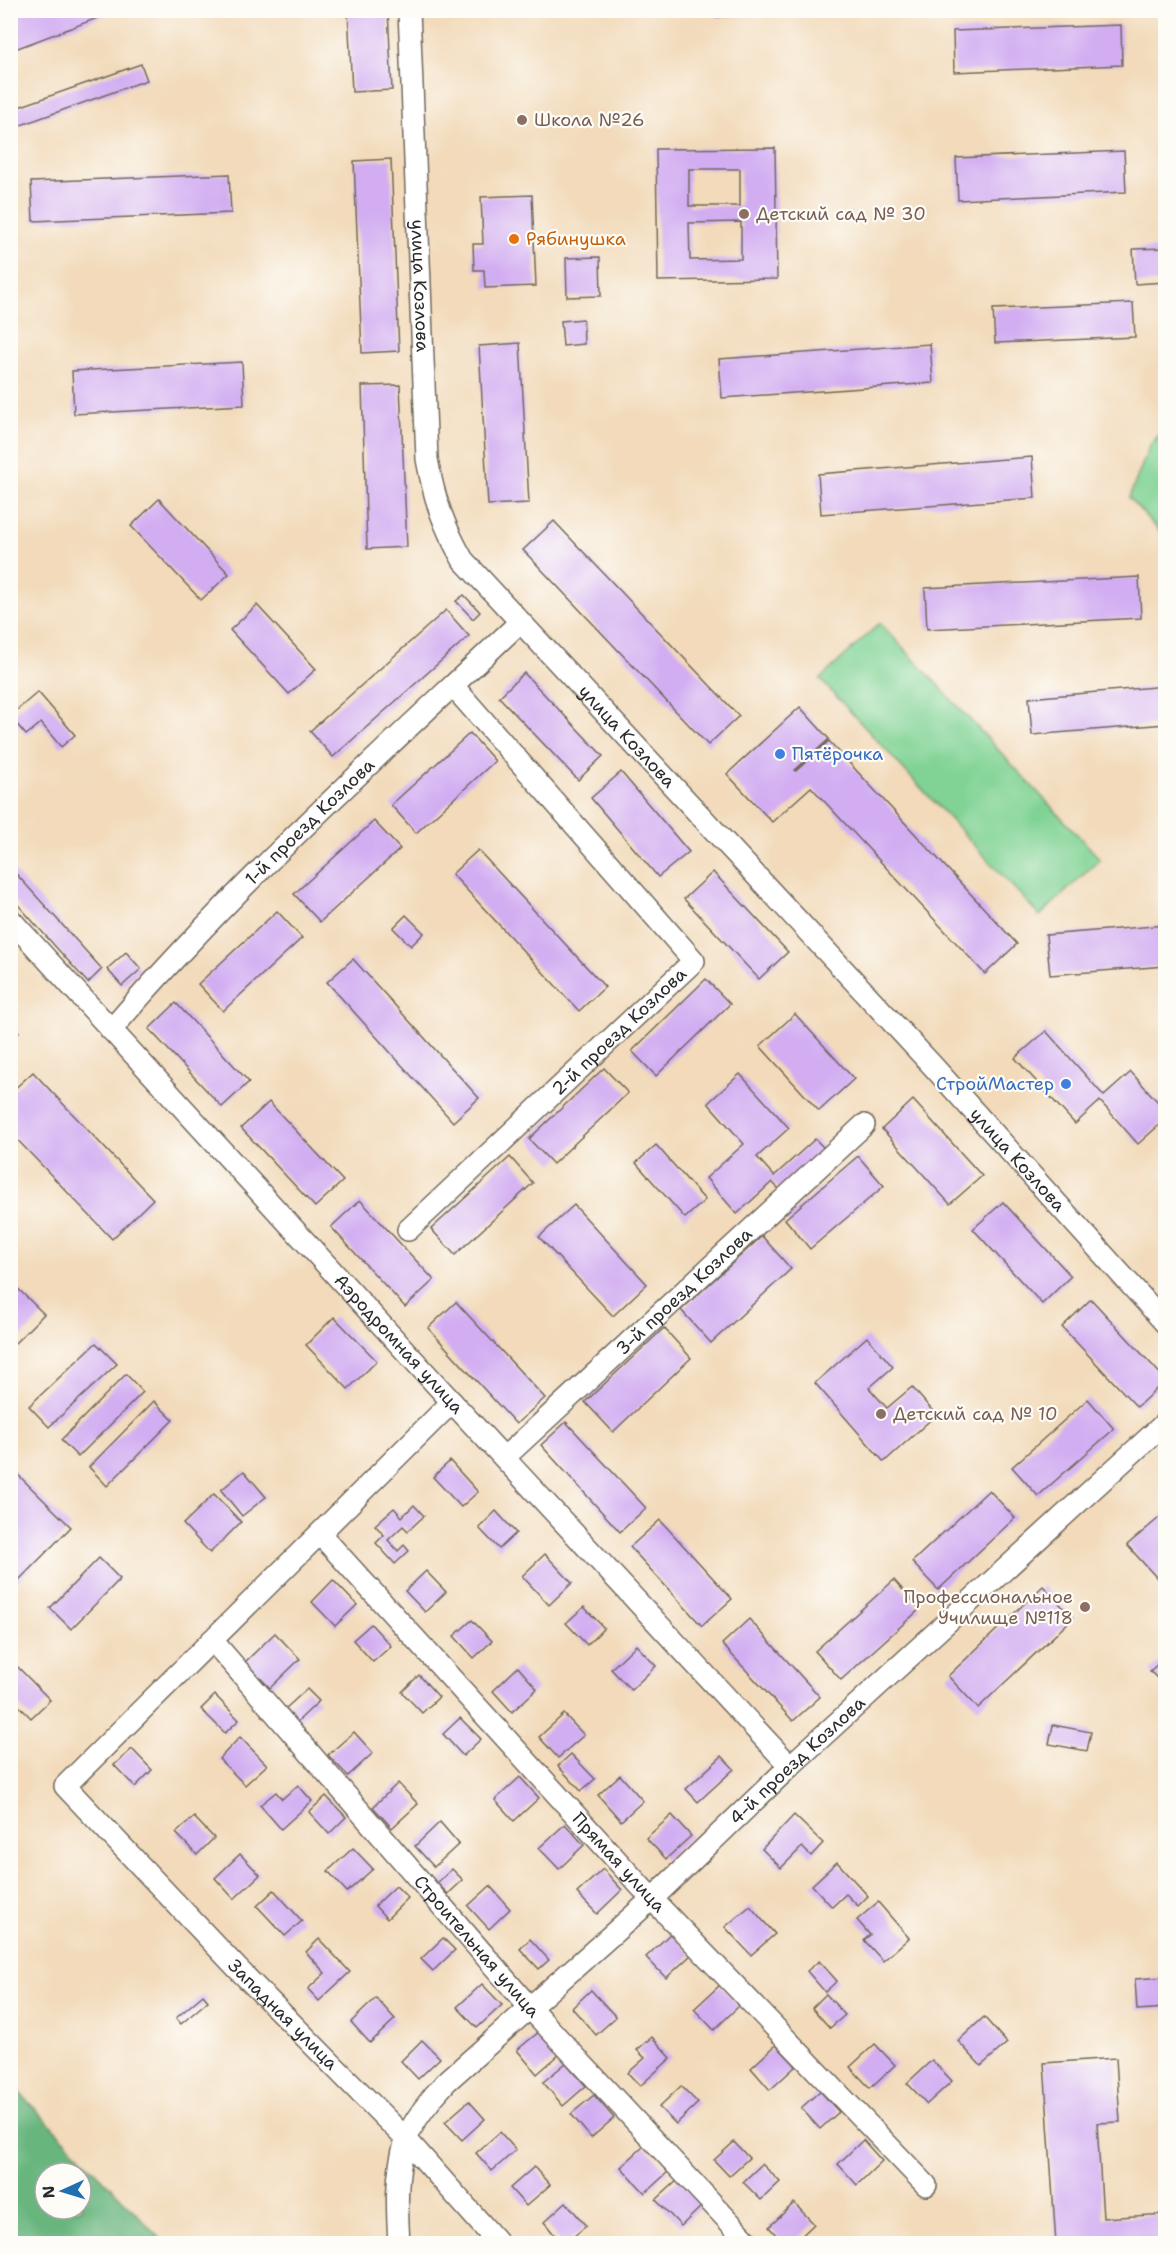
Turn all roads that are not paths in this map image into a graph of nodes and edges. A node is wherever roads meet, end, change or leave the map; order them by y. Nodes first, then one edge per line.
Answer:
1 (409, 10) edge
2 (519, 623) junction
3 (453, 686) junction
4 (10, 918) edge
5 (111, 1030) junction
6 (864, 1125) dead end
7 (408, 1230) dead end
8 (1166, 1324) edge
9 (452, 1402) junction
10 (1166, 1422) edge
11 (505, 1457) junction
12 (320, 1534) junction
13 (212, 1640) junction
14 (790, 1766) junction
15 (652, 1899) junction
16 (530, 2008) junction
17 (406, 2139) junction
18 (926, 2185) dead end
19 (399, 2244) edge
20 (500, 2244) edge
21 (750, 2244) edge

1 - 2 street, улица Козлова
2 - 3 street, 1-й проезд Козлова
2 - 8 street, улица Козлова
3 - 5 street, 1-й проезд Козлова
3 - 7 street, 2-й проезд Козлова
4 - 5 street, Аэродромная улица
5 - 9 street, Аэродромная улица
6 - 11 street, 3-й проезд Козлова
9 - 11 street, Аэродромная улица
9 - 12 street
10 - 14 street, 4-й проезд Козлова
11 - 14 street, Аэродромная улица
12 - 13 street
12 - 15 street, Прямая улица
13 - 16 street, Строительная улица
13 - 17 street, Западная улица
14 - 15 street, 4-й проезд Козлова
15 - 16 street, 4-й проезд Козлова
15 - 18 street, Прямая улица
16 - 17 street, 4-й проезд Козлова
16 - 21 street, Строительная улица
17 - 19 street
17 - 20 street, Западная улица

